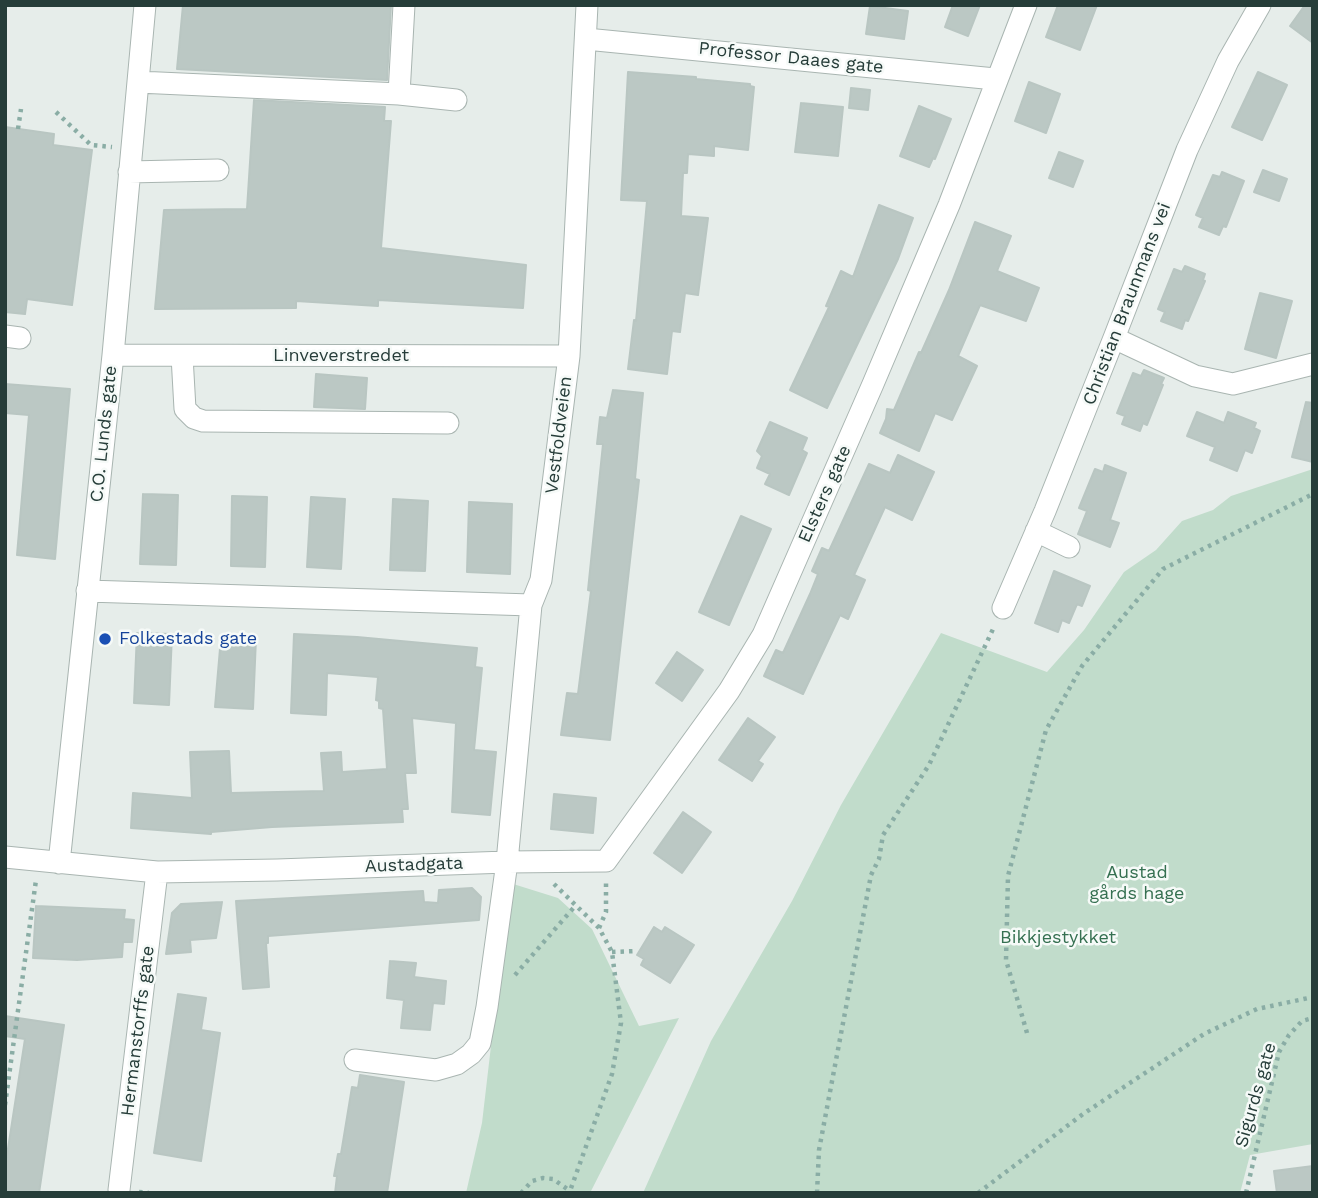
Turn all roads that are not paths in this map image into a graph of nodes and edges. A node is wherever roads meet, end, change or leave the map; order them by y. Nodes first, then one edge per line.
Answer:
1 (145, 5) edge
2 (404, 5) edge
3 (587, 5) edge
4 (1026, 5) edge
5 (1260, 5) edge
6 (586, 38) junction
7 (995, 79) junction
8 (138, 82) junction
9 (399, 94) junction
10 (456, 100) dead end
11 (218, 170) dead end
12 (129, 172) junction
13 (1114, 338) junction
14 (113, 355) junction
15 (183, 356) junction
16 (569, 356) junction
17 (1313, 364) edge
18 (448, 423) dead end
19 (1036, 531) junction
20 (1069, 547) dead end
21 (87, 592) junction
22 (531, 605) junction
23 (1003, 608) road end
24 (5, 858) edge
25 (506, 862) junction
26 (60, 863) junction
27 (157, 872) junction
28 (355, 1060) dead end
29 (119, 1190) dead end

1 - 8 street, C.O. Lunds gate
2 - 9 street
3 - 6 street, Vestfoldveien
4 - 7 street, Elsters gate
5 - 13 street, Christian Braunmans vei
6 - 7 street, Professor Daaes gate
6 - 16 street, Vestfoldveien
7 - 25 street, Elsters gate
8 - 9 street
8 - 12 street, C.O. Lunds gate
9 - 10 street
11 - 12 street
12 - 14 street, C.O. Lunds gate
13 - 17 street
13 - 19 street, Christian Braunmans vei
14 - 15 street, Linveverstredet
14 - 21 street, C.O. Lunds gate
15 - 16 street, Linveverstredet
15 - 18 street
16 - 22 street, Vestfoldveien
19 - 20 street
19 - 23 street, Christian Braunmans vei
21 - 22 street
21 - 26 street, C.O. Lunds gate
22 - 25 street, Vestfoldveien
24 - 26 street, Austadgata
25 - 27 street, Austadgata
25 - 28 street
26 - 27 street, Austadgata
27 - 29 street, Hermanstorffs gate

